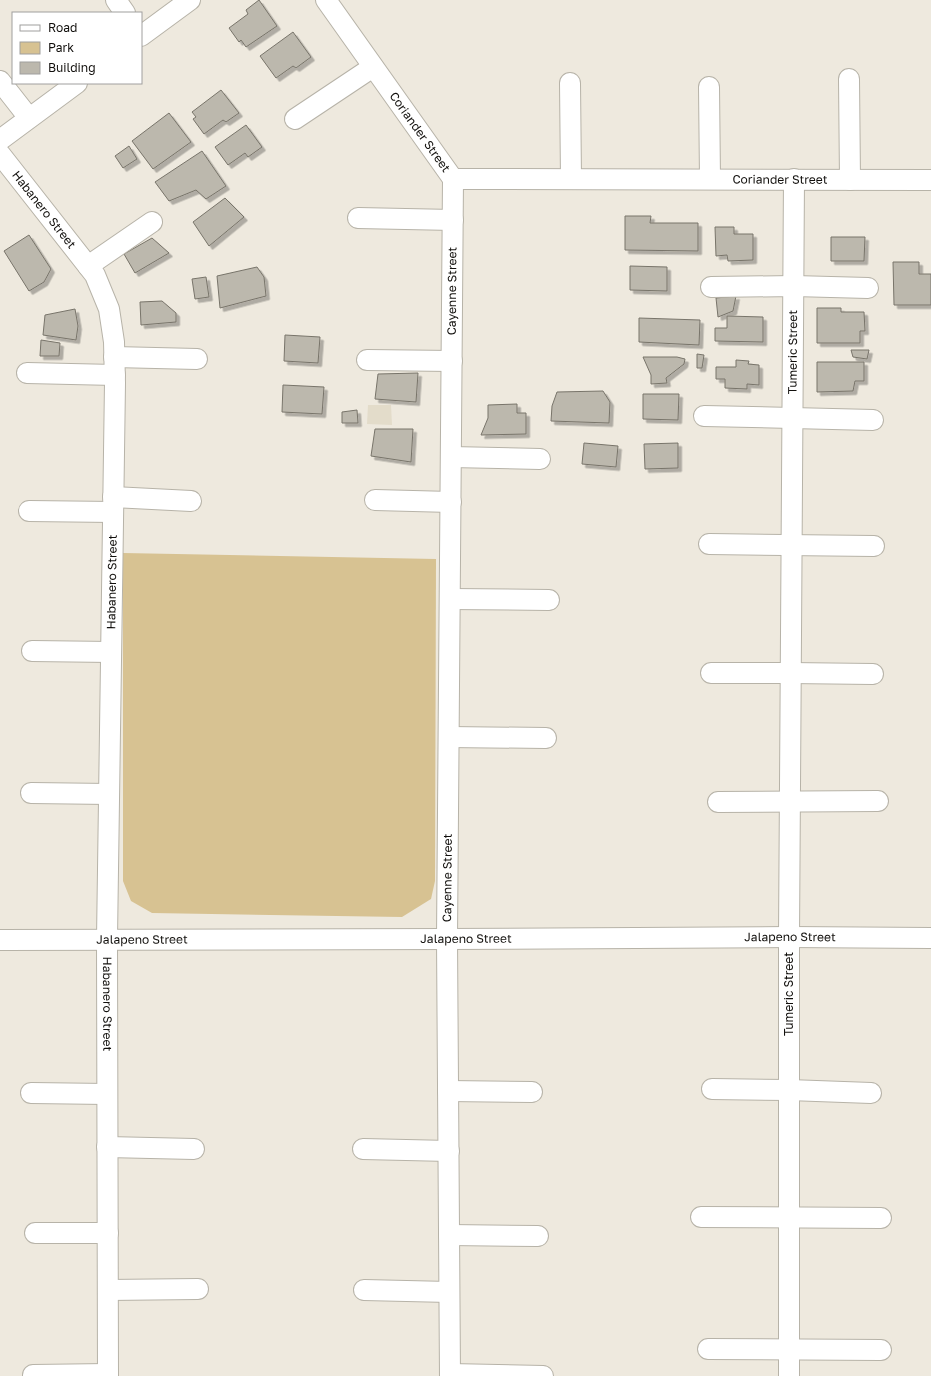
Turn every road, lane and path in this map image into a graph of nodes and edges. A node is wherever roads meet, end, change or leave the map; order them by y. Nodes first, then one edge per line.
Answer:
1 (116, 0) edge
2 (190, 0) edge
3 (326, 0) edge
4 (124, 12) edge
5 (142, 35) edge
6 (374, 67) junction
7 (849, 79) dead end
8 (0, 81) edge
9 (570, 83) dead end
10 (76, 84) edge
11 (709, 87) dead end
12 (29, 118) junction
13 (295, 120) dead end
14 (0, 140) edge
15 (0, 154) edge
16 (710, 179) junction
17 (453, 180) junction
18 (571, 180) junction
19 (794, 180) junction
20 (850, 180) junction
21 (931, 180) edge
22 (358, 218) dead end
23 (453, 220) junction
24 (152, 222) dead end
25 (88, 266) junction
26 (794, 286) junction
27 (711, 287) dead end
28 (868, 288) dead end
29 (197, 359) dead end
30 (367, 360) dead end
31 (452, 361) junction
32 (114, 366) junction
33 (27, 373) dead end
34 (704, 416) dead end
35 (792, 418) junction
36 (873, 420) dead end
37 (451, 457) junction
38 (540, 459) dead end
39 (375, 500) dead end
40 (191, 501) dead end
41 (451, 502) junction
42 (113, 505) junction
43 (29, 511) dead end
44 (709, 544) dead end
45 (792, 545) junction
46 (874, 546) dead end
47 (450, 599) junction
48 (549, 600) dead end
49 (32, 651) dead end
50 (111, 652) junction
51 (711, 673) dead end
52 (790, 673) junction
53 (873, 674) dead end
54 (449, 737) junction
55 (546, 738) dead end
56 (30, 793) dead end
57 (109, 794) junction
58 (718, 802) dead end
59 (790, 802) junction
60 (878, 802) dead end
61 (788, 937) junction
62 (931, 938) edge
63 (107, 939) junction
64 (447, 939) junction
65 (0, 940) edge
66 (712, 1089) dead end
67 (789, 1090) junction
68 (448, 1091) junction
69 (532, 1092) dead end
70 (31, 1093) dead end
71 (871, 1093) dead end
72 (108, 1094) junction
73 (108, 1147) junction
74 (194, 1149) dead end
75 (363, 1149) dead end
76 (449, 1151) junction
77 (701, 1217) dead end
78 (789, 1218) junction
79 (881, 1218) dead end
80 (35, 1233) dead end
81 (108, 1233) junction
82 (449, 1235) junction
83 (538, 1236) dead end
84 (108, 1290) junction
85 (198, 1290) dead end
86 (364, 1290) dead end
87 (449, 1292) junction
88 (708, 1349) dead end
89 (789, 1349) junction
90 (881, 1350) dead end
91 (33, 1375) dead end
92 (108, 1375) edge
93 (450, 1375) edge
94 (543, 1376) edge
95 (789, 1376) edge

1 - 4 street
2 - 5 street
3 - 6 street, Coriander Street
6 - 13 street
6 - 17 street, Coriander Street
7 - 20 street
8 - 12 street
9 - 18 street
10 - 12 street
11 - 16 street
12 - 14 street
15 - 25 street, Habanero Street
16 - 18 street, Coriander Street
16 - 19 street, Coriander Street
17 - 18 street, Coriander Street
17 - 23 street, Cayenne Street
19 - 20 street, Coriander Street
19 - 26 street, Tumeric Street
20 - 21 street, Coriander Street
22 - 23 street
23 - 31 street, Cayenne Street
24 - 25 street
25 - 32 street, Habanero Street
26 - 27 street
26 - 28 street
26 - 35 street, Tumeric Street
29 - 32 street
30 - 31 street
31 - 37 street, Cayenne Street
32 - 33 street
32 - 42 street, Habanero Street
34 - 35 street
35 - 36 street
35 - 45 street, Tumeric Street
37 - 38 street
37 - 41 street, Cayenne Street
39 - 41 street
40 - 42 street
41 - 47 street, Cayenne Street
42 - 43 street
42 - 50 street, Habanero Street
44 - 45 street
45 - 46 street
45 - 52 street, Tumeric Street
47 - 48 street
47 - 54 street, Cayenne Street
49 - 50 street
50 - 57 street, Habanero Street
51 - 52 street
52 - 53 street
52 - 59 street, Tumeric Street
54 - 55 street
54 - 64 street, Cayenne Street
56 - 57 street
57 - 63 street, Habanero Street
58 - 59 street
59 - 60 street
59 - 61 street, Tumeric Street
61 - 62 street, Jalapeno Street
61 - 64 street, Jalapeno Street
61 - 67 street, Tumeric Street
63 - 64 street, Jalapeno Street
63 - 65 street, Jalapeno Street
63 - 72 street, Habanero Street
64 - 68 street, Cayenne Street
66 - 67 street
67 - 71 street
67 - 78 street, Tumeric Street
68 - 69 street
68 - 76 street, Cayenne Street
70 - 72 street
72 - 73 street, Habanero Street
73 - 74 street
73 - 81 street, Habanero Street
75 - 76 street
76 - 82 street, Cayenne Street
77 - 78 street
78 - 79 street
78 - 89 street, Tumeric Street
80 - 81 street
81 - 84 street, Habanero Street
82 - 83 street
82 - 87 street, Cayenne Street
84 - 85 street
84 - 92 street, Habanero Street
86 - 87 street
87 - 93 street, Cayenne Street
88 - 89 street
89 - 90 street
89 - 95 street, Tumeric Street
91 - 92 street, Habanero Street
93 - 94 street, Cayenne Street

